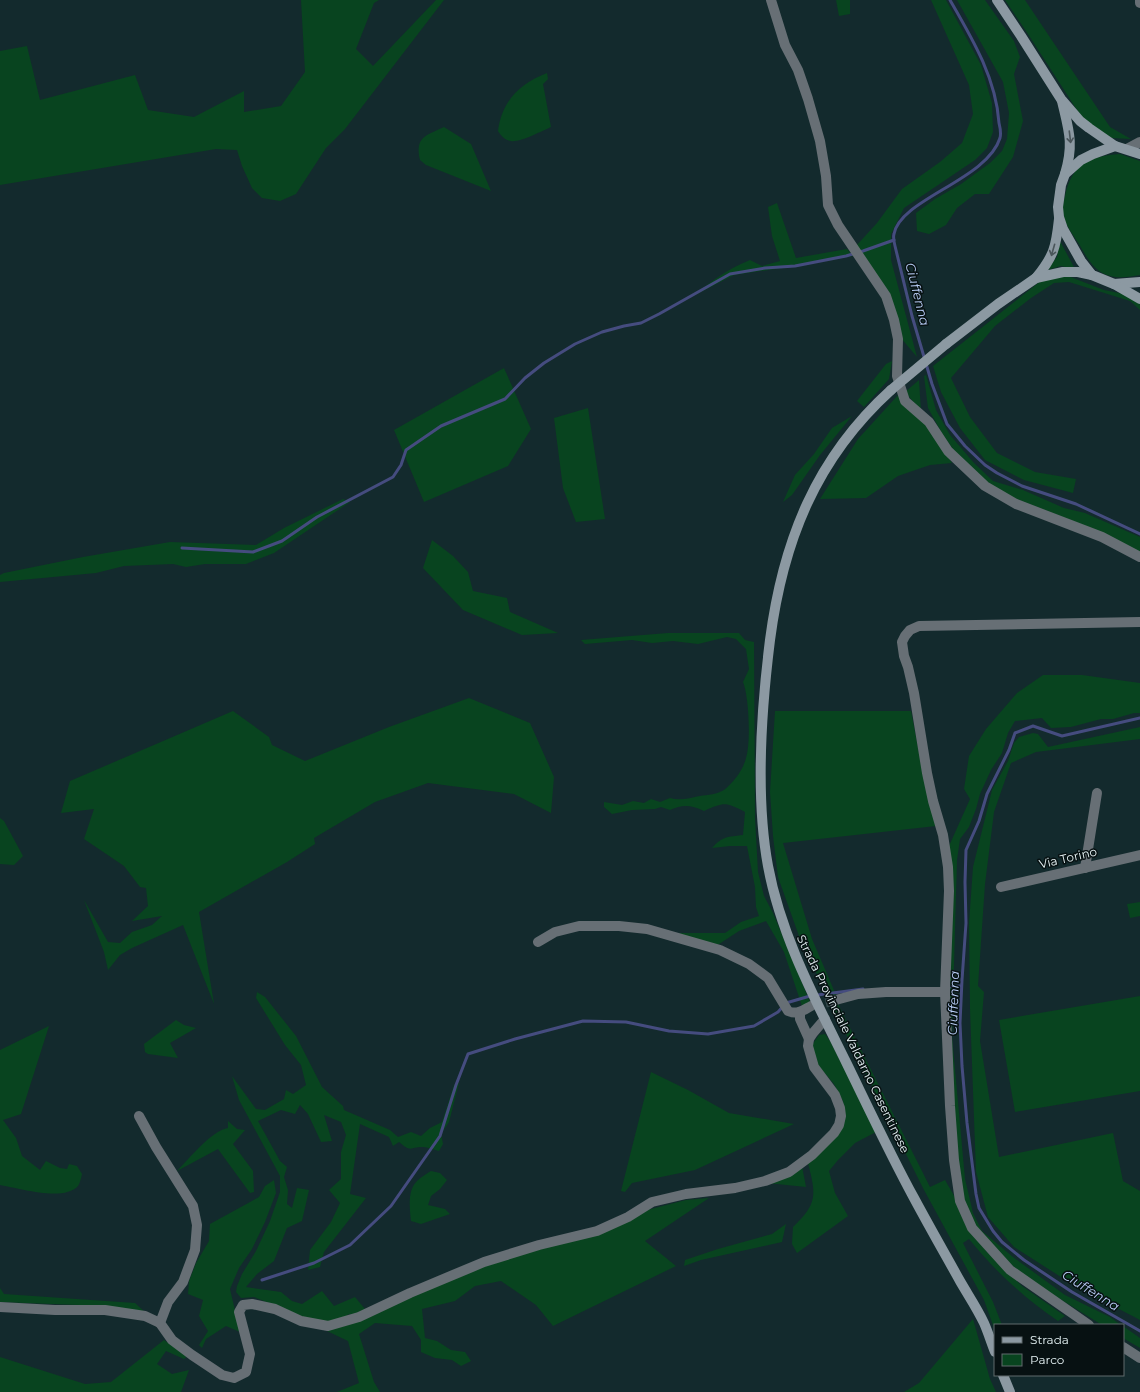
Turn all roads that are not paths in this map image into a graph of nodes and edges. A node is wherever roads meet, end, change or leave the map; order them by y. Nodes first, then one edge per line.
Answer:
1 (771, 0) edge
2 (997, 0) edge
3 (1061, 99) junction
4 (1140, 142) edge
5 (1115, 146) junction
6 (1127, 149) junction
7 (1140, 154) edge
8 (1065, 174) junction
9 (1059, 217) junction
10 (1092, 275) junction
11 (1036, 278) junction
12 (1140, 282) edge
13 (1114, 284) junction
14 (1140, 298) edge
15 (1140, 557) edge
16 (1140, 622) edge
17 (1097, 793) dead end
18 (1140, 855) edge
19 (1085, 868) junction
20 (1001, 887) dead end
21 (538, 942) dead end
22 (944, 992) junction
23 (832, 1001) tunnel mouth
24 (811, 1006) tunnel mouth
25 (800, 1012) junction
26 (825, 1019) junction
27 (809, 1039) junction
28 (139, 1116) dead end
29 (0, 1307) edge
30 (160, 1323) junction
31 (1088, 1324) edge
32 (1124, 1348) edge
33 (994, 1349) edge
34 (1140, 1358) edge
35 (1004, 1376) edge
36 (1010, 1392) edge

1 - 15 street
2 - 3 main road
3 - 5 main road
3 -> 8 main road
4 - 6 street
5 - 6 main road
5 - 8 main road
6 - 7 main road
8 - 9 main road
9 - 10 main road
9 -> 11 main road, Strada Provinciale Valdarno Casentinese
10 - 11 main road, Strada Provinciale Valdarno Casentinese
10 - 13 main road, Strada Provinciale Valdarno Casentinese
11 - 26 main road, Strada Provinciale Valdarno Casentinese, bridge
12 - 13 main road
13 - 14 main road, Strada Provinciale Valdarno Casentinese
16 - 22 street
17 - 19 street
18 - 19 street, Via Torino
19 - 20 street, Via Torino
21 - 25 street
22 - 23 street
22 - 31 street
24 - 25 street
25 - 27 street
26 - 27 street
26 - 33 main road, Strada Provinciale Valdarno Casentinese
27 - 30 street
28 - 30 street
29 - 30 street
32 - 34 street
35 - 36 main road

